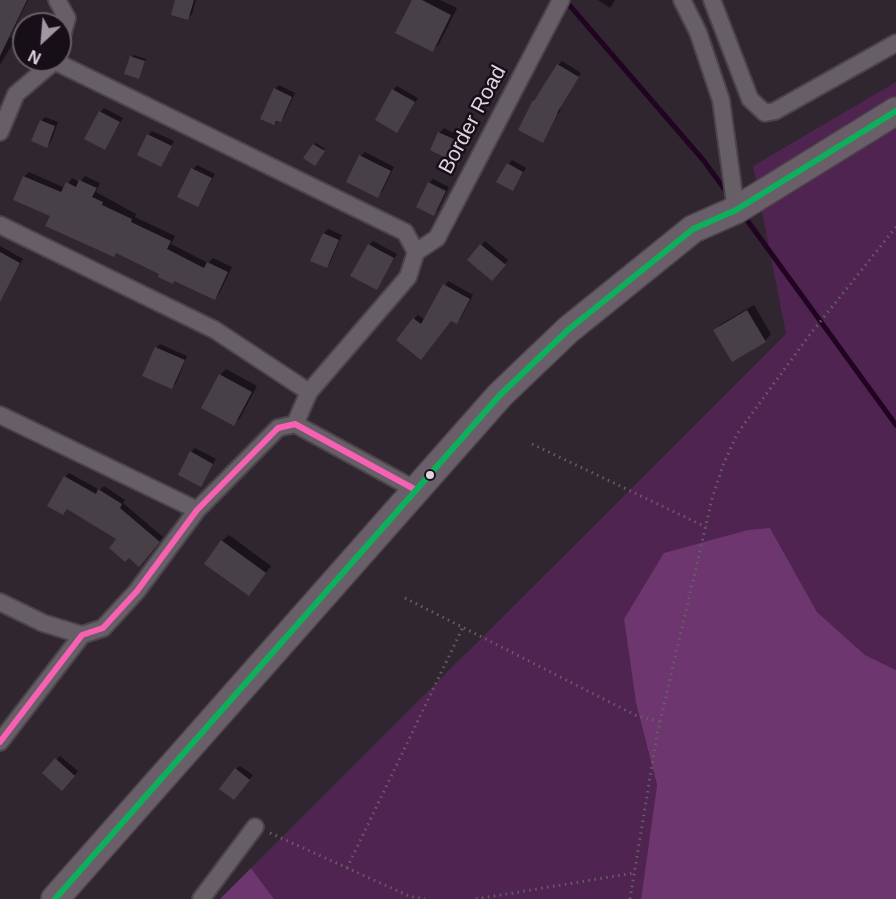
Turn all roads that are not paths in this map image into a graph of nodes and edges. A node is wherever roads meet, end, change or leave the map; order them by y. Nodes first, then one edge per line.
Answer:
1 (561, 0) edge
2 (682, 0) edge
3 (712, 0) edge
4 (896, 43) edge
5 (72, 69) edge
6 (43, 72) edge
7 (896, 111) edge
8 (0, 132) edge
9 (736, 210) junction
10 (0, 225) edge
11 (416, 252) junction
12 (309, 392) junction
13 (0, 416) edge
14 (295, 424) junction
15 (416, 490) junction
16 (198, 510) junction
17 (0, 602) edge
18 (82, 635) junction
19 (0, 742) edge
20 (255, 827) road end
21 (55, 899) edge
22 (201, 899) edge

1 - 11 street, Border Road
2 - 9 street
3 - 4 street
5 - 11 street
6 - 8 street
7 - 9 highway
9 - 15 highway
10 - 12 street
11 - 12 street
12 - 14 street
13 - 16 street
14 - 15 street
14 - 16 street
15 - 21 highway
16 - 18 street
17 - 18 street
18 - 19 street
20 - 22 street

